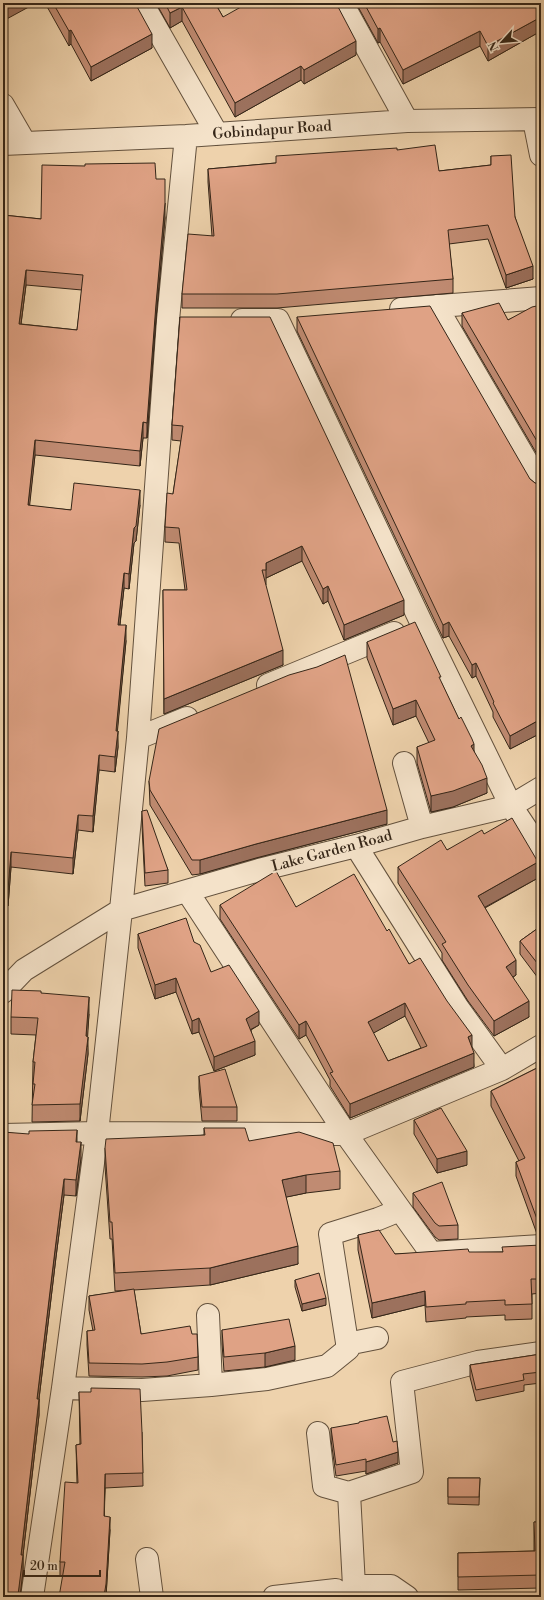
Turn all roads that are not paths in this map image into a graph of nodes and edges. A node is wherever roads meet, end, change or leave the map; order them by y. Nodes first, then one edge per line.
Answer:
1 (142, 3) edge
2 (342, 3) edge
3 (539, 3) edge
4 (541, 7) edge
5 (3, 105) edge
6 (538, 120) edge
7 (407, 121) junction
8 (217, 134) junction
9 (186, 136) junction
10 (25, 143) junction
11 (3, 144) edge
12 (541, 155) edge
13 (541, 298) edge
14 (436, 306) junction
15 (381, 311) edge
16 (302, 318) edge
17 (223, 320) edge
18 (278, 320) junction
19 (541, 486) edge
20 (421, 622) junction
21 (246, 694) edge
22 (203, 711) edge
23 (138, 738) junction
24 (404, 763) dead end
25 (541, 788) edge
26 (511, 806) junction
27 (422, 827) junction
28 (356, 846) junction
29 (541, 851) edge
30 (187, 891) junction
31 (121, 910) junction
32 (3, 992) edge
33 (541, 1046) edge
34 (502, 1070) junction
35 (97, 1133) junction
36 (346, 1134) junction
37 (3, 1135) edge
38 (400, 1210) junction
39 (541, 1246) edge
40 (208, 1315) dead end
41 (377, 1338) dead end
42 (347, 1344) junction
43 (541, 1353) edge
44 (211, 1385) junction
45 (63, 1388) junction
46 (318, 1433) dead end
47 (349, 1494) junction
48 (147, 1560) dead end
49 (342, 1591) edge
50 (32, 1597) edge
51 (152, 1597) edge
52 (274, 1597) edge
53 (407, 1597) edge

1 - 8 street
2 - 7 street
3 - 4 street
5 - 10 street
6 - 7 street, Gobindapur Road
6 - 12 street
7 - 8 street, Gobindapur Road
8 - 9 street, Gobindapur Road
9 - 10 street, Gobindapur Road
9 - 23 street
10 - 11 street, Gobindapur Road
13 - 14 street
14 - 15 street
14 - 19 street
16 - 18 street
17 - 18 street
18 - 20 street
20 - 21 street
20 - 26 street
22 - 23 street
23 - 31 street
24 - 27 street
25 - 26 street, Lake Garden Road
26 - 27 street, Lake Garden Road
26 - 29 street
27 - 28 street, Lake Garden Road
28 - 30 street, Lake Garden Road
28 - 34 street
30 - 31 street, Lake Garden Road
30 - 36 street
31 - 32 street, Lake Garden Road
31 - 35 street
33 - 34 street
34 - 36 street
35 - 36 street
35 - 37 street
35 - 45 street
36 - 38 street
38 - 39 street
38 - 42 street
40 - 44 street
41 - 42 street
42 - 44 street
43 - 47 street
44 - 45 street
45 - 50 street
46 - 47 street
47 - 49 street
48 - 51 street
49 - 52 street
49 - 53 street

